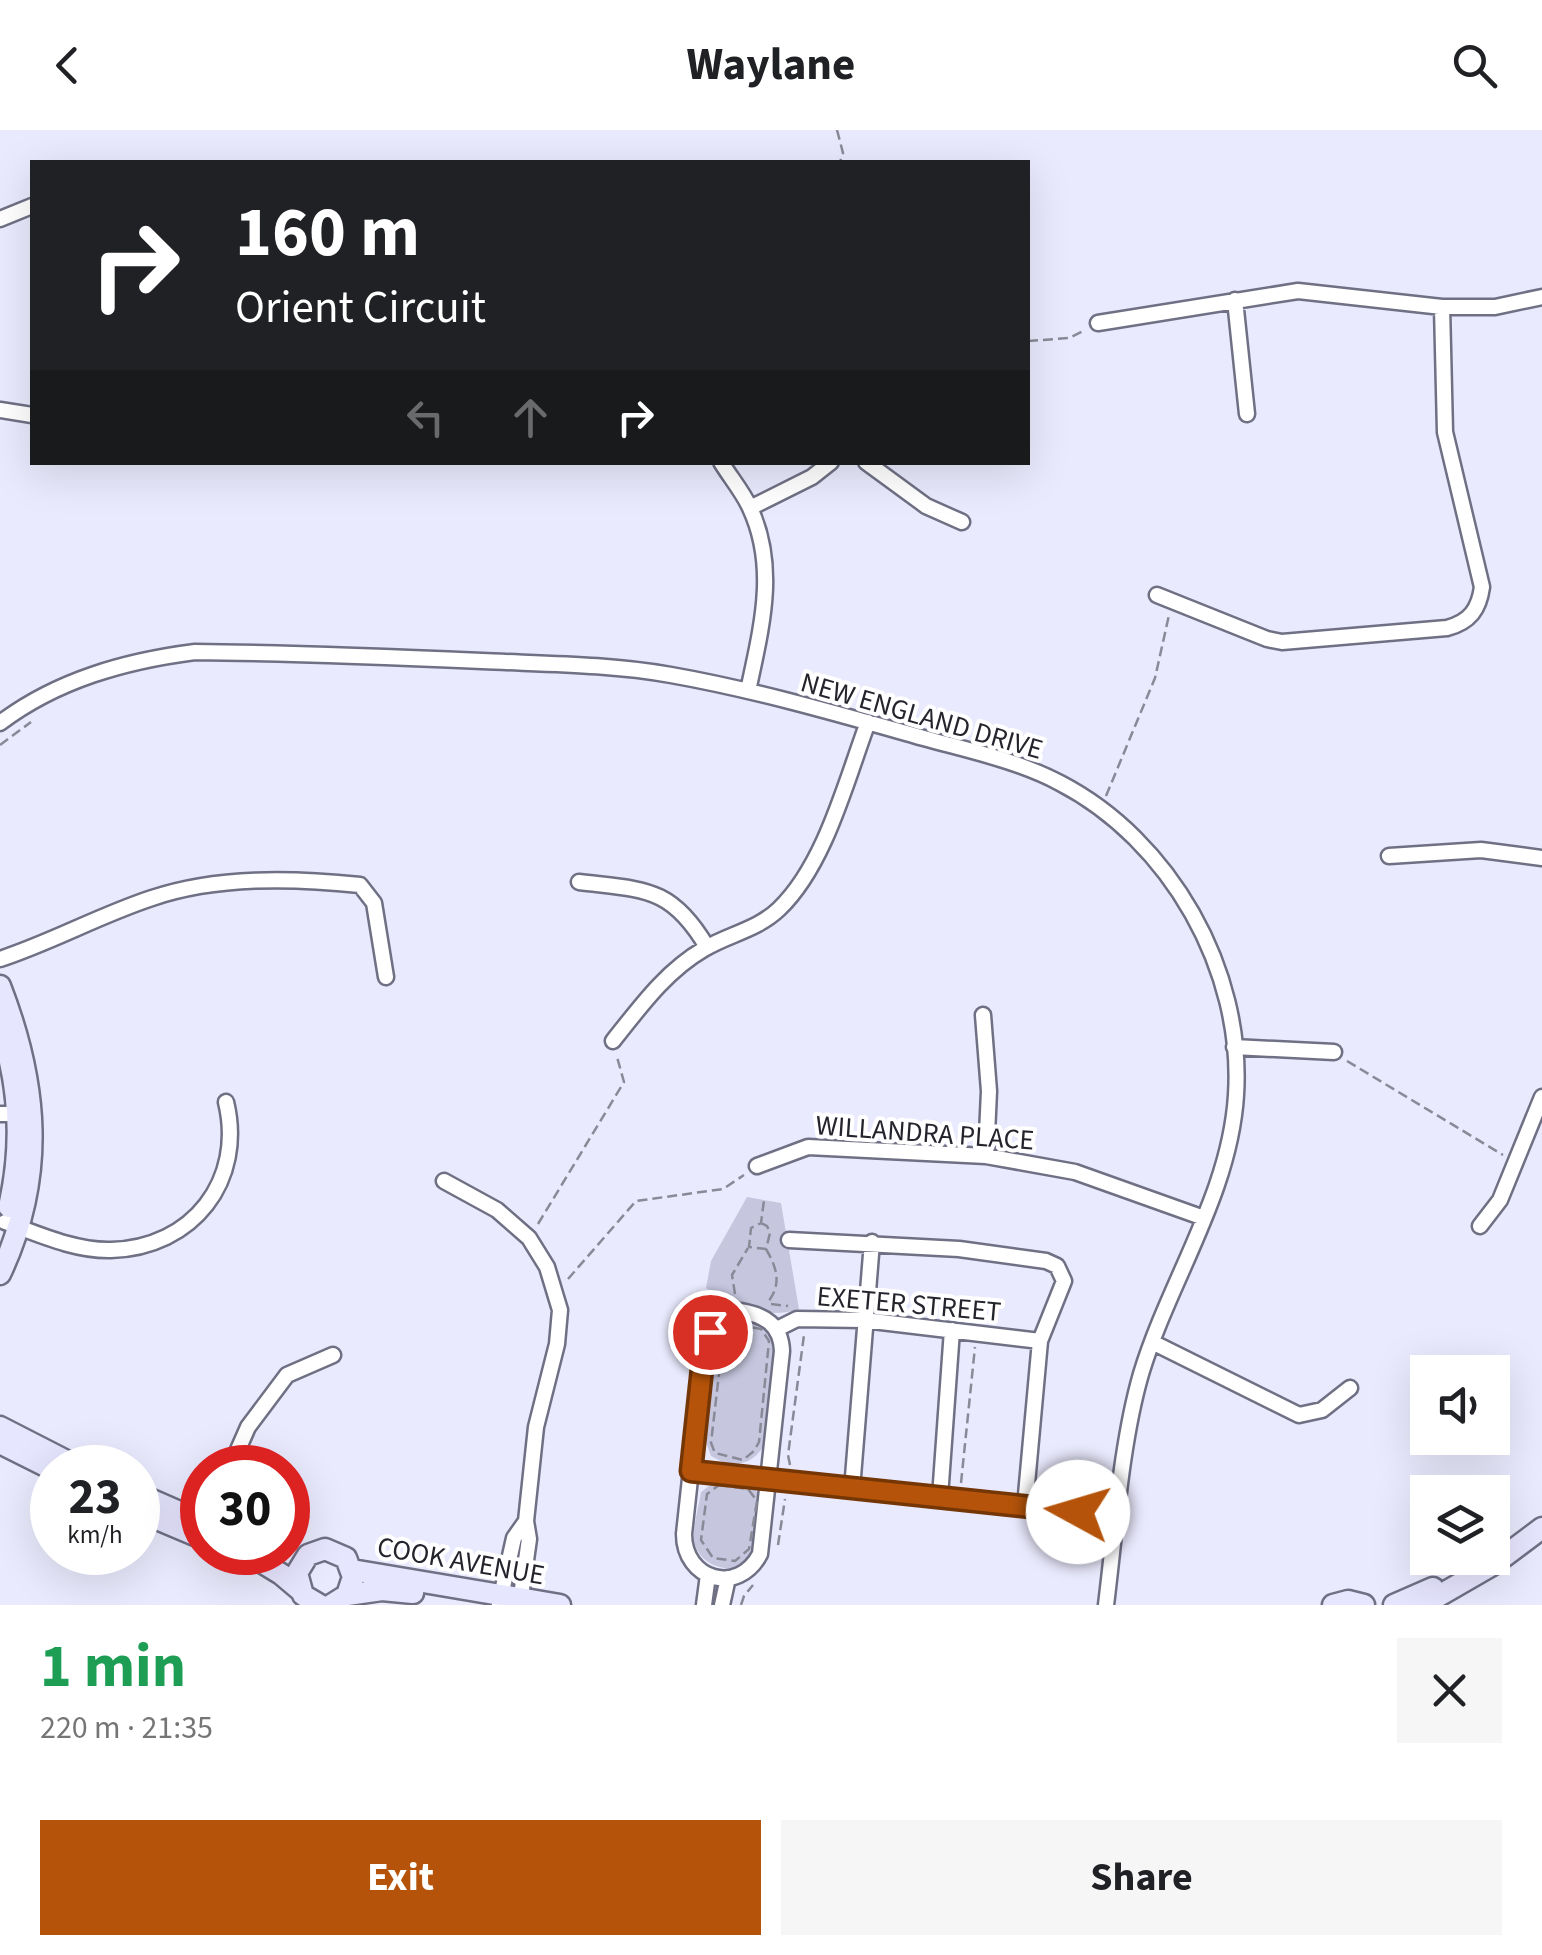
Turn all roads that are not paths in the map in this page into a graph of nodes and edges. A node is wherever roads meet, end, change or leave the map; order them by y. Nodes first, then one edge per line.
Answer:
1 (30, 207) edge
2 (0, 219) edge
3 (1542, 297) edge
4 (1234, 300) junction
5 (1442, 306) junction
6 (1098, 324) road end
7 (0, 410) edge
8 (1246, 414) dead end
9 (30, 416) edge
10 (723, 465) edge
11 (826, 465) edge
12 (870, 465) edge
13 (750, 508) junction
14 (962, 522) dead end
15 (1164, 597) road end
16 (748, 690) junction
17 (868, 722) junction
18 (0, 724) edge
19 (1389, 856) dead end
20 (1542, 858) edge
21 (579, 882) dead end
22 (707, 947) junction
23 (0, 959) edge
24 (386, 977) dead end
25 (0, 986) edge
26 (983, 1015) dead end
27 (0, 1026) edge
28 (613, 1042) road end
29 (1234, 1047) junction
30 (1334, 1052) road end
31 (1542, 1097) edge
32 (226, 1102) dead end
33 (16, 1114) edge
34 (986, 1156) junction
35 (757, 1166) road end
36 (444, 1182) dead end
37 (1204, 1218) junction
38 (1480, 1226) dead end
39 (8, 1229) edge
40 (790, 1240) dead end
41 (872, 1242) junction
42 (0, 1274) edge
43 (864, 1320) junction
44 (777, 1330) junction
45 (952, 1330) junction
46 (1040, 1340) junction
47 (1152, 1342) junction
48 (332, 1356) dead end
49 (1350, 1388) dead end
50 (0, 1426) edge
51 (0, 1443) edge
52 (36, 1445) edge
53 (240, 1445) edge
54 (30, 1458) edge
55 (691, 1471) junction
56 (770, 1480) junction
57 (852, 1489) junction
58 (940, 1490) junction
59 (1025, 1506) junction
60 (1118, 1516) junction
61 (1542, 1516) edge
62 (1542, 1528) edge
63 (1510, 1539) edge
64 (310, 1550) edge
65 (316, 1550) junction
66 (352, 1570) junction
67 (283, 1575) edge
68 (708, 1575) junction
69 (1454, 1575) edge
70 (728, 1578) junction
71 (322, 1600) edge
72 (514, 1602) edge
73 (560, 1605) edge
74 (704, 1605) edge
75 (722, 1605) edge
76 (1106, 1605) edge
77 (1333, 1605) edge
78 (1364, 1605) edge
79 (1394, 1605) edge
80 (1423, 1605) edge

1 - 2 street
3 - 5 street
4 - 5 street
4 - 6 street
4 - 8 street
5 - 15 street
7 - 9 street
10 - 13 street
11 - 13 street
12 - 14 street
13 - 16 street
16 - 17 street, NEW ENGLAND DRIVE
16 - 18 street, NEW ENGLAND DRIVE
17 - 22 street
17 - 29 street, NEW ENGLAND DRIVE
19 - 20 street
21 - 22 street
22 - 28 street
23 - 24 street
25 - 33 street
26 - 34 street
27 - 33 street
29 - 30 street
29 - 37 street, NEW ENGLAND DRIVE
31 - 38 street
32 - 39 street
33 - 39 street
34 - 35 street, WILLANDRA PLACE
34 - 37 street, WILLANDRA PLACE
36 - 72 street
37 - 47 street, NEW ENGLAND DRIVE
39 - 42 street
40 - 41 street
41 - 43 street
41 - 46 street
43 - 44 street, EXETER STREET
43 - 45 street, EXETER STREET
43 - 57 street
44 - 55 street
44 - 56 street
45 - 46 street, EXETER STREET
45 - 58 street
46 - 59 street
47 - 49 street
47 - 60 street, NEW ENGLAND DRIVE
48 - 53 street
50 - 52 street
51 - 54 street
55 - 56 street
55 - 68 street
56 - 57 street
56 - 70 street
57 - 58 street
58 - 59 street
59 - 60 street
60 - 76 street, NEW ENGLAND DRIVE
61 - 63 street
62 - 80 street
64 - 65 street
65 - 66 street
65 - 71 street
66 - 71 street
66 - 72 street, COOK AVENUE
67 - 71 street
68 - 70 street
68 - 74 street
69 - 79 street
70 - 75 street
71 - 72 street, COOK AVENUE
72 - 73 street, COOK AVENUE
77 - 78 street

